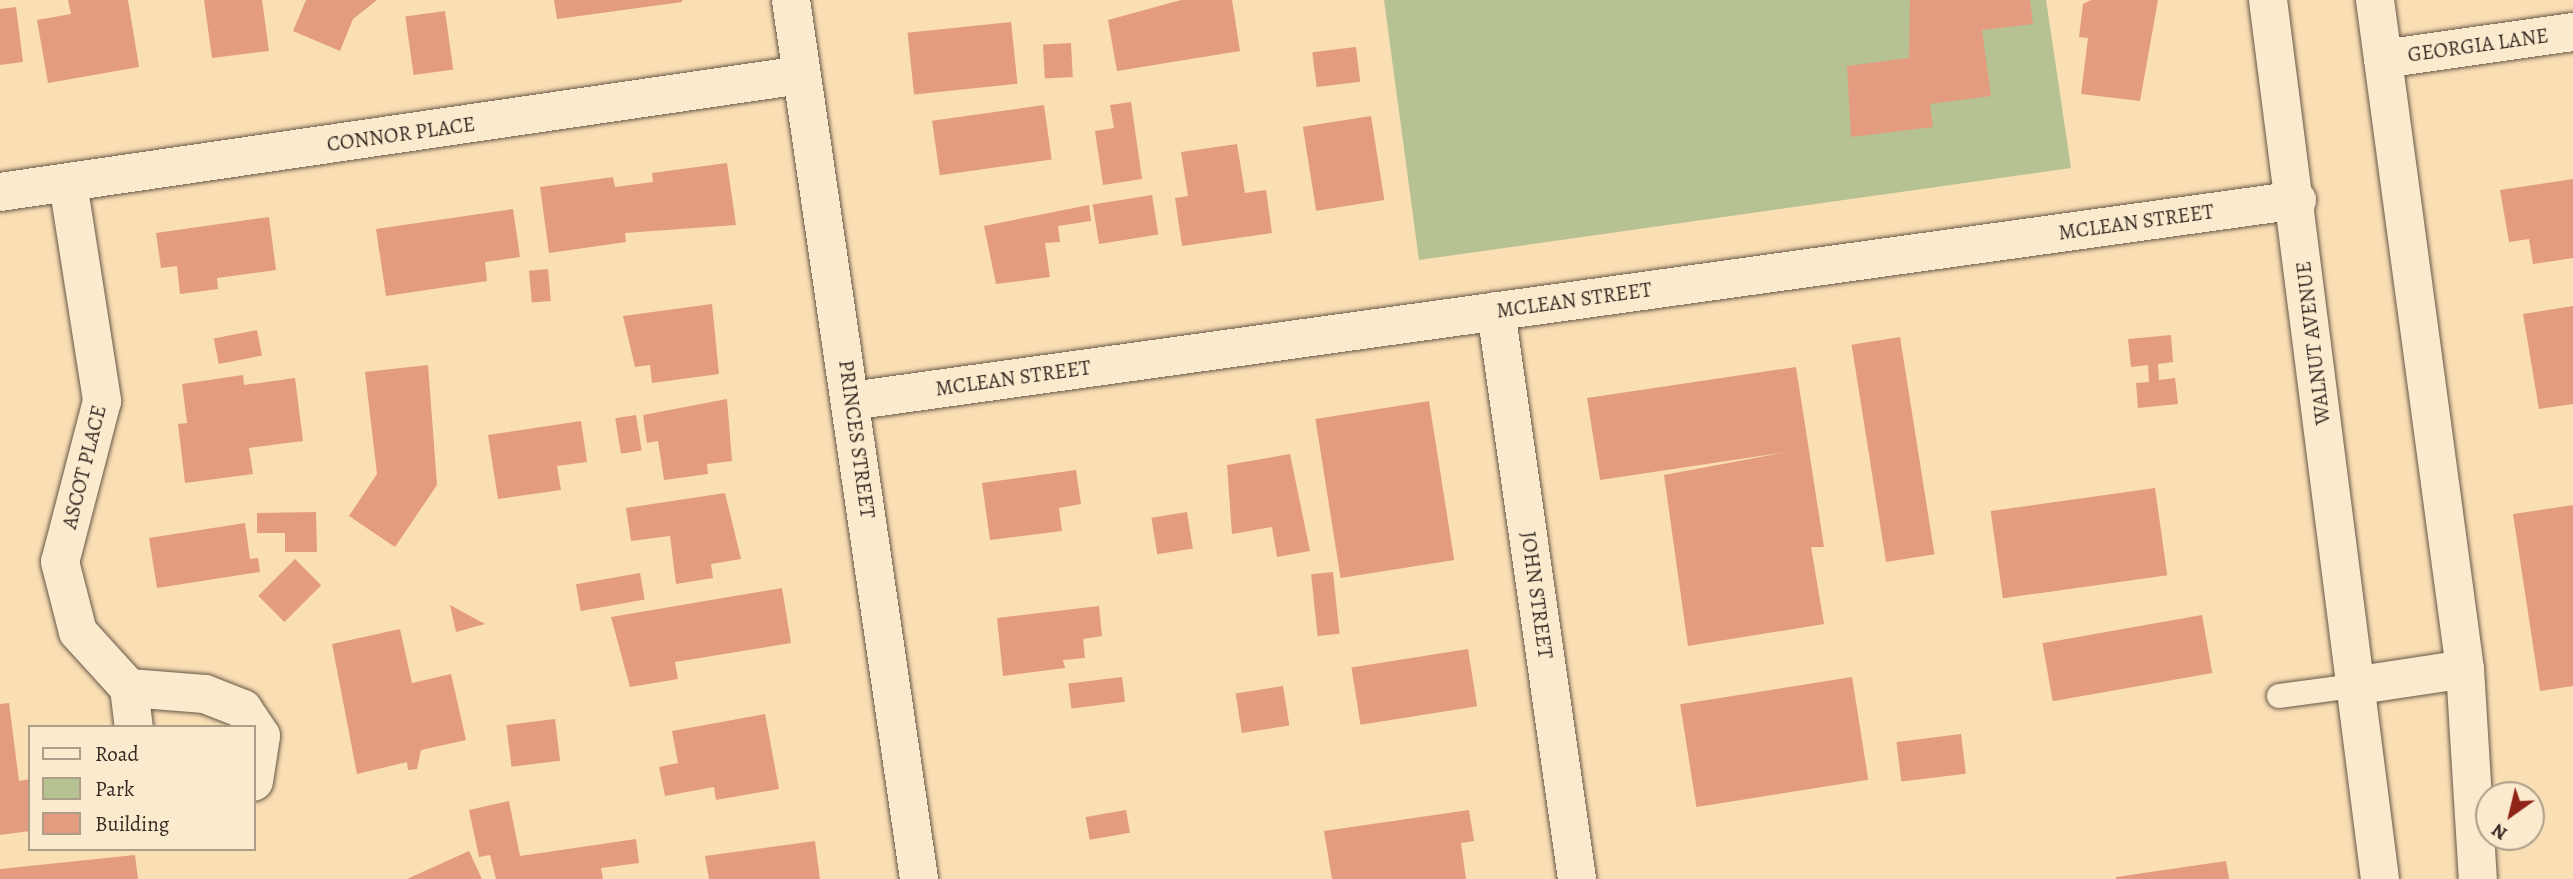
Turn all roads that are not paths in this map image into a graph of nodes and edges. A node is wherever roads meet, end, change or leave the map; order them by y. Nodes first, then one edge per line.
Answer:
1 (791, 0) edge
2 (2268, 0) edge
3 (2375, 0) edge
4 (2573, 32) edge
5 (2383, 59) junction
6 (802, 75) junction
7 (68, 183) junction
8 (0, 192) edge
9 (2297, 200) junction
10 (1496, 311) junction
11 (851, 401) junction
12 (2465, 669) junction
13 (2353, 686) junction
14 (129, 688) junction
15 (2278, 696) dead end
16 (134, 725) edge
17 (254, 725) edge
18 (256, 728) edge
19 (256, 768) edge
20 (919, 879) edge
21 (1577, 879) edge
22 (2380, 879) edge
23 (2478, 879) edge

1 - 6 street, PRINCES STREET
2 - 9 street, WALNUT AVENUE
3 - 5 street
4 - 5 street, GEORGIA LANE
5 - 12 street
6 - 7 street, CONNOR PLACE
6 - 11 street, PRINCES STREET
7 - 8 street, CONNOR PLACE
7 - 14 street, ASCOT PLACE
9 - 10 street, MCLEAN STREET
9 - 13 street, WALNUT AVENUE
10 - 11 street, MCLEAN STREET
10 - 21 street, JOHN STREET
11 - 20 street, PRINCES STREET
12 - 13 street
12 - 23 street
13 - 15 lane
13 - 22 street, WALNUT AVENUE
14 - 16 street
14 - 17 street
18 - 19 street

